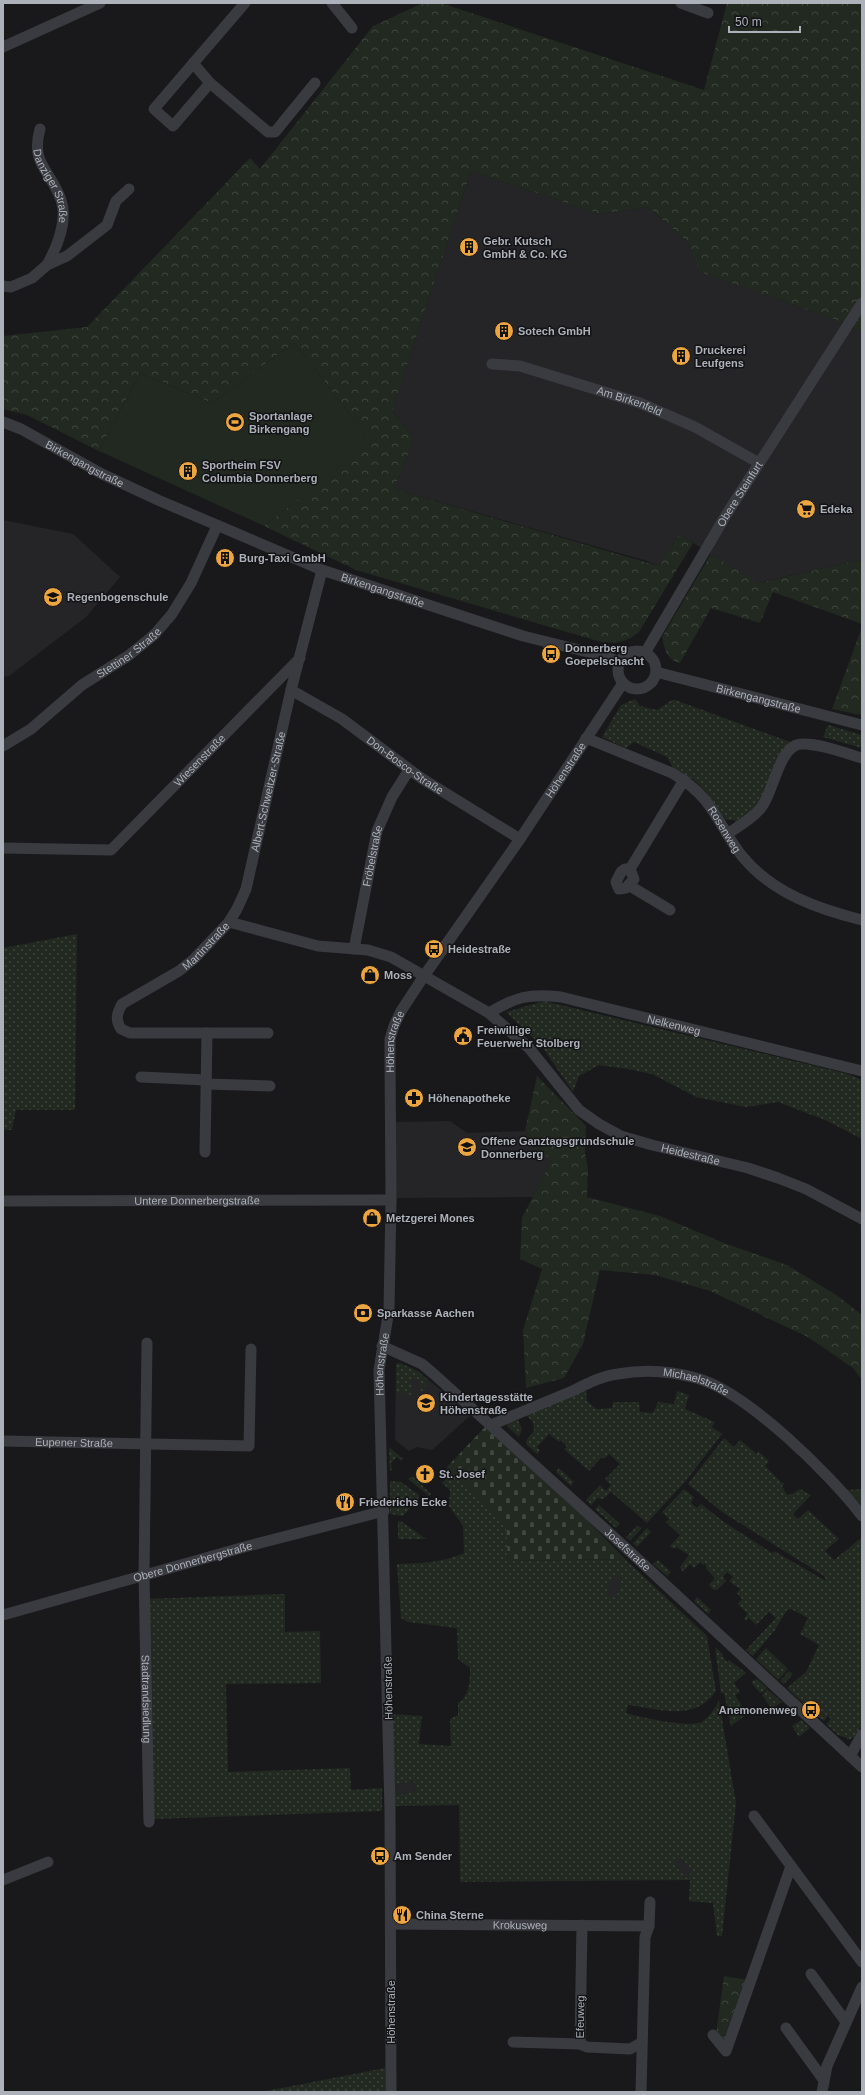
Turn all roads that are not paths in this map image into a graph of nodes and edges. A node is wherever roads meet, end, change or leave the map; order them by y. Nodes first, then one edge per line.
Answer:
1 (99, 3) edge
2 (245, 3) edge
3 (332, 3) edge
4 (681, 3) edge
5 (708, 13) dead end
6 (352, 28) dead end
7 (3, 47) edge
8 (193, 63) junction
9 (210, 83) junction
10 (315, 83) dead end
11 (40, 129) dead end
12 (129, 189) dead end
13 (47, 265) junction
14 (3, 286) edge
15 (862, 303) edge
16 (492, 364) dead end
17 (3, 422) edge
18 (759, 463) junction
19 (217, 526) junction
20 (322, 570) junction
21 (645, 653) junction
22 (300, 658) junction
23 (620, 662) junction
24 (656, 672) junction
25 (623, 683) junction
26 (291, 690) junction
27 (862, 725) edge
28 (586, 738) junction
29 (3, 746) edge
30 (862, 758) edge
31 (409, 770) junction
32 (684, 780) junction
33 (727, 834) junction
34 (520, 839) junction
35 (3, 848) edge
36 (630, 869) junction
37 (630, 886) junction
38 (670, 910) dead end
39 (862, 920) edge
40 (229, 922) junction
41 (354, 949) junction
42 (424, 976) junction
43 (489, 1013) junction
44 (207, 1033) junction
45 (268, 1033) dead end
46 (862, 1071) edge
47 (141, 1077) dead end
48 (206, 1082) junction
49 (270, 1086) dead end
50 (205, 1152) dead end
51 (391, 1200) junction
52 (3, 1201) edge
53 (862, 1219) edge
54 (147, 1343) dead end
55 (382, 1346) junction
56 (251, 1349) dead end
57 (491, 1425) junction
58 (3, 1441) edge
59 (144, 1444) junction
60 (384, 1511) junction
61 (862, 1516) edge
62 (144, 1575) junction
63 (3, 1615) edge
64 (862, 1735) edge
65 (850, 1756) junction
66 (862, 1767) edge
67 (754, 1816) dead end
68 (149, 1822) dead end
69 (48, 1862) dead end
70 (791, 1866) junction
71 (3, 1880) edge
72 (650, 1902) dead end
73 (391, 1924) junction
74 (582, 1925) junction
75 (649, 1926) junction
76 (862, 1962) edge
77 (811, 1974) dead end
78 (862, 1987) edge
79 (846, 2022) junction
80 (786, 2028) dead end
81 (713, 2035) dead end
82 (513, 2042) dead end
83 (641, 2043) junction
84 (580, 2044) junction
85 (630, 2048) junction
86 (641, 2056) junction
87 (823, 2079) junction
88 (391, 2092) edge
89 (640, 2092) edge
90 (822, 2092) edge

1 - 7 street
2 - 8 street
3 - 6 street
4 - 5 street
8 - 9 street
8 - 9 street
9 - 10 street
11 - 13 street, Danziger Straße
12 - 13 street, Danziger Straße
13 - 14 street, Danziger Straße
15 - 18 street, Obere Steinfurt
16 - 18 street, Am Birkenfeld
17 - 19 street, Birkengangstraße
18 - 21 street, Obere Steinfurt
19 - 20 street, Birkengangstraße
19 - 29 street, Stettiner Straße
20 - 22 street
20 - 23 street, Birkengangstraße
21 - 23 street
21 - 24 street
22 - 26 street, Albert-Schweitzer-Straße
22 - 35 street, Wiesenstraße
23 - 25 street
24 - 25 street
24 - 27 street, Birkengangstraße
25 - 28 street, Höhenstraße
26 - 31 street, Don-Bosco-Straße
26 - 40 street, Albert-Schweitzer-Straße
28 - 32 street, Rosenweg
28 - 34 street, Höhenstraße
30 - 33 street
31 - 34 street, Don-Bosco-Straße
31 - 41 street, Fröbelstraße
32 - 33 street, Rosenweg
32 - 36 street
33 - 39 street, Rosenweg
34 - 42 street, Höhenstraße
36 - 37 street
36 - 37 street
37 - 38 street
40 - 41 street, Martinstraße
40 - 44 street, Martinstraße
41 - 42 street, Martinstraße
42 - 43 street, Heidestraße
42 - 51 street, Höhenstraße
43 - 46 street, Nelkenweg
43 - 53 street, Heidestraße
44 - 45 street, Martinstraße
44 - 48 street
47 - 48 street
48 - 49 street
48 - 50 street
51 - 52 street, Untere Donnerbergstraße
51 - 55 street, Höhenstraße
54 - 59 street
55 - 57 street, Josefstraße
55 - 60 street, Höhenstraße
56 - 59 street, Eupener Straße
57 - 61 street, Michaelstraße
57 - 65 street, Josefstraße
58 - 59 street, Eupener Straße
59 - 62 street
60 - 62 street, Obere Donnerbergstraße
60 - 73 street, Höhenstraße
62 - 63 street, Obere Donnerbergstraße
62 - 68 street, Stadtrandsiedlung
64 - 65 street
65 - 66 street, Josefstraße
67 - 70 street
69 - 71 street
70 - 76 street
70 - 81 street
72 - 75 street
73 - 74 street, Krokusweg
73 - 88 street, Höhenstraße
74 - 75 street, Krokusweg
74 - 84 street, Efeuweg
75 - 83 street
77 - 79 street
78 - 79 street
79 - 87 street
80 - 87 street
82 - 84 street
83 - 85 street, Efeuweg
83 - 86 street
84 - 85 street, Efeuweg
85 - 86 street
86 - 89 street
87 - 90 street

